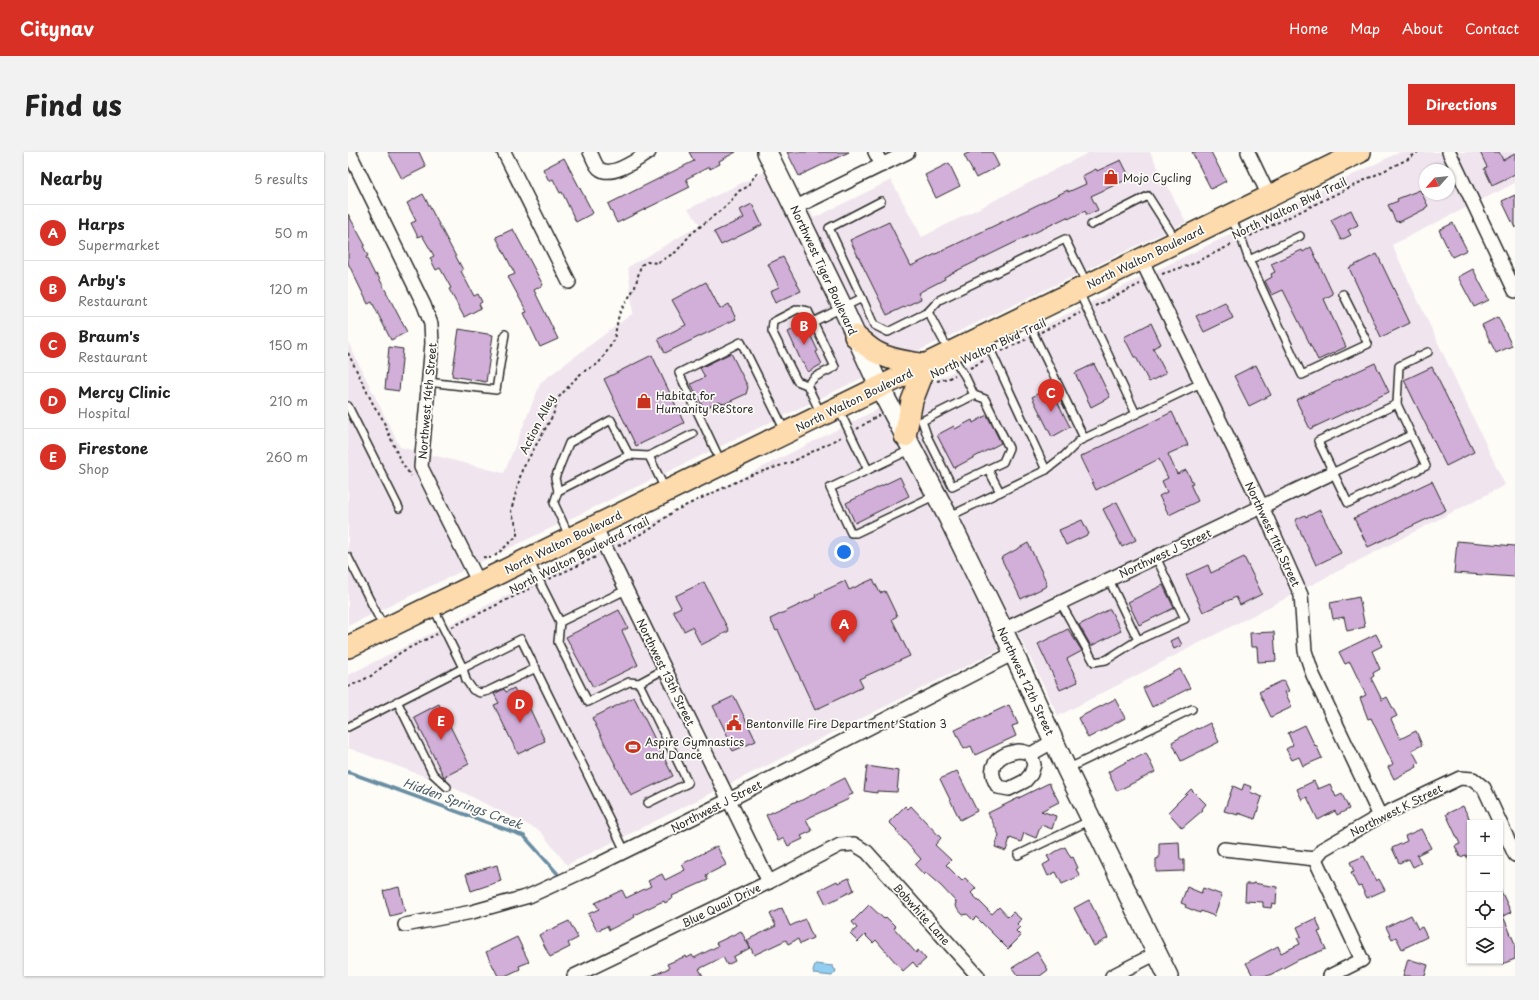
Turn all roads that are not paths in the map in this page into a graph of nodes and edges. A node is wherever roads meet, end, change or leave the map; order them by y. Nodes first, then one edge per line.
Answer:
1 (349, 152) edge
2 (504, 152) edge
3 (590, 152) edge
4 (649, 152) edge
5 (767, 152) edge
6 (875, 152) edge
7 (908, 152) edge
8 (1248, 152) edge
9 (1360, 152) edge
10 (1449, 152) edge
11 (882, 165) junction
12 (1269, 196) junction
13 (881, 201) dead end
14 (794, 208) junction
15 (1230, 216) junction
16 (1091, 225) dead end
17 (1300, 236) dead end
18 (1177, 242) junction
19 (1141, 259) junction
20 (1249, 260) junction
21 (570, 282) dead end
22 (1083, 288) junction
23 (1515, 291) edge
24 (1343, 294) dead end
25 (862, 298) junction
26 (843, 308) junction
27 (928, 312) junction
28 (1025, 316) junction
29 (813, 322) junction
30 (505, 334) dead end
31 (855, 336) junction
32 (984, 336) junction
33 (1428, 352) dead end
34 (950, 354) junction
35 (930, 373) junction
36 (428, 382) junction
37 (1201, 383) junction
38 (807, 385) junction
39 (880, 388) junction
40 (974, 395) junction
41 (1397, 404) junction
42 (348, 406) edge
43 (830, 412) junction
44 (1136, 414) junction
45 (350, 416) edge
46 (786, 433) junction
47 (693, 434) dead end
48 (1411, 435) junction
49 (1084, 438) junction
50 (908, 442) junction
51 (629, 455) junction
52 (649, 456) junction
53 (722, 464) junction
54 (988, 469) junction
55 (868, 470) junction
56 (1046, 470) junction
57 (1331, 474) junction
58 (558, 490) junction
59 (666, 491) junction
60 (1000, 492) junction
61 (936, 495) junction
62 (1262, 507) junction
63 (399, 508) dead end
64 (948, 517) junction
65 (595, 526) junction
66 (570, 539) junction
67 (348, 557) edge
68 (1156, 557) junction
69 (528, 559) junction
70 (1108, 580) junction
71 (479, 583) junction
72 (626, 590) junction
73 (1060, 602) junction
74 (432, 606) junction
75 (560, 622) junction
76 (384, 630) junction
77 (1003, 630) junction
78 (1138, 640) junction
79 (348, 647) edge
80 (1014, 653) junction
81 (462, 668) junction
82 (536, 668) junction
83 (664, 669) junction
84 (639, 683) junction
85 (397, 701) junction
86 (1192, 709) dead end
87 (348, 727) edge
88 (1054, 741) junction
89 (1032, 754) dead end
90 (1067, 770) junction
91 (447, 788) dead end
92 (729, 800) junction
93 (648, 803) dead end
94 (1380, 816) junction
95 (1093, 819) junction
96 (1224, 849) dead end
97 (625, 851) junction
98 (867, 852) joint
99 (1018, 855) dead end
100 (1515, 855) edge
101 (1314, 859) junction
102 (769, 882) junction
103 (405, 925) dead end
104 (1157, 953) junction
105 (574, 976) edge
106 (978, 976) edge
107 (1112, 976) edge
108 (1168, 976) edge
109 (1330, 976) edge

1 - 36 street, Northwest 14th Street
2 - 21 street
3 - 4 street
5 - 14 street, Northwest Tiger Boulevard
6 - 11 street
7 - 11 street
8 - 12 street
9 - 12 main road, North Walton Boulevard
10 - 23 street
11 - 14 street
12 - 15 main road, North Walton Boulevard
13 - 25 lane
14 - 26 street, Northwest Tiger Boulevard
15 - 18 main road, North Walton Boulevard
15 - 20 lane
16 - 18 lane
17 - 20 lane
18 - 19 main road, North Walton Boulevard
19 - 22 main road, North Walton Boulevard
19 - 37 street, Northwest 11th Street
20 - 24 lane
22 - 27 lane
22 - 28 main road, North Walton Boulevard
22 - 44 lane
25 - 26 lane
25 - 27 lane
26 - 29 lane
26 - 31 street, Northwest Tiger Boulevard
27 - 34 lane
28 - 32 main road, North Walton Boulevard
28 - 49 lane
29 - 38 lane
29 - 38 lane
30 - 36 lane
31 - 35 main road
31 - 39 street, Northwest Tiger Boulevard
32 - 34 main road, North Walton Boulevard
32 - 56 lane
33 - 41 lane
34 - 35 main road, North Walton Boulevard
34 - 40 lane
35 - 39 main road, North Walton Boulevard
35 - 50 main road
36 - 71 street, Northwest 14th Street
37 - 44 lane
37 - 62 street, Northwest 11th Street
38 - 43 lane
39 - 43 main road, North Walton Boulevard
39 - 50 street, Northwest 12th Street
40 - 54 lane
40 - 54 lane
41 - 48 lane
41 - 57 lane
42 - 45 lane
43 - 46 main road, North Walton Boulevard
43 - 55 lane
44 - 49 lane
45 - 63 lane
46 - 53 main road, North Walton Boulevard
46 - 53 lane
47 - 52 lane
48 - 57 lane
48 - 57 lane
49 - 56 lane
50 - 55 lane
50 - 61 street, Northwest 12th Street
51 - 52 lane
51 - 58 lane
51 - 58 lane
52 - 59 lane
53 - 59 main road, North Walton Boulevard
54 - 60 lane
55 - 61 lane
56 - 60 lane
57 - 62 street, Northwest J Street
58 - 66 lane
59 - 65 main road, North Walton Boulevard
60 - 64 lane
61 - 64 street, Northwest 12th Street
62 - 68 street, Northwest J Street
62 - 94 street, Northwest 11th Street
64 - 77 street, Northwest 12th Street
65 - 66 main road, North Walton Boulevard
65 - 72 street, Northwest 13th Street
66 - 69 main road, North Walton Boulevard
67 - 76 lane
68 - 70 street, Northwest J Street
68 - 78 lane
69 - 71 main road, North Walton Boulevard
69 - 75 lane
70 - 73 street, Northwest J Street
70 - 78 lane
71 - 74 main road, North Walton Boulevard
72 - 75 lane
72 - 83 street, Northwest 13th Street
73 - 77 street, Northwest J Street
73 - 78 lane
74 - 76 main road, North Walton Boulevard
74 - 81 lane
75 - 84 lane
76 - 79 main road, North Walton Boulevard
77 - 80 street, Northwest 12th Street
80 - 88 street, Northwest 12th Street
80 - 92 street, Northwest J Street
81 - 82 lane
81 - 82 lane
81 - 85 lane
82 - 97 lane
83 - 84 lane
83 - 92 street, Northwest 13th Street
84 - 93 lane
85 - 87 lane
85 - 91 lane
86 - 90 lane
88 - 89 street
88 - 90 street, Northwest 12th Street
90 - 95 street, Northwest 12th Street
92 - 97 street, Northwest J Street
92 - 102 street, Northwest 13th Street
94 - 100 street, Northwest K Street
94 - 101 street, Northwest K Street
95 - 99 lane
95 - 104 street, Northwest 12th Street
96 - 101 street
97 - 103 street, Northwest J Street
98 - 102 street, Blue Quail Drive
98 - 106 street, Bobwhite Lane
101 - 109 street
102 - 105 street, Blue Quail Drive
104 - 107 street
104 - 108 street, Northwest 12th Street

